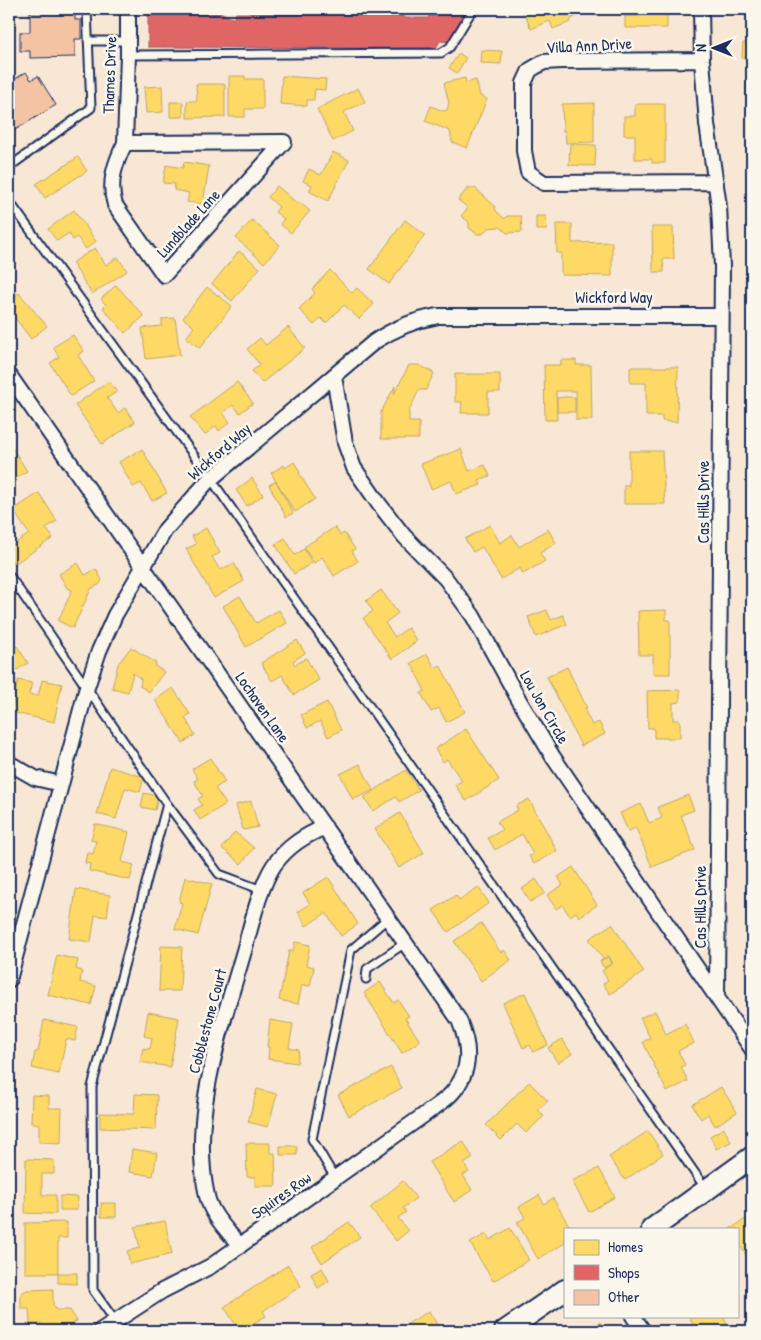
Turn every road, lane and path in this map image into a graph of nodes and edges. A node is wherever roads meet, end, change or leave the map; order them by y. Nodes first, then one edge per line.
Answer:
1 (87, 9) edge
2 (128, 9) edge
3 (473, 9) edge
4 (701, 9) edge
5 (88, 41) junction
6 (128, 41) junction
7 (128, 55) junction
8 (702, 60) junction
9 (125, 143) junction
10 (9, 167) edge
11 (716, 182) junction
12 (9, 201) edge
13 (721, 316) junction
14 (9, 375) edge
15 (334, 376) junction
16 (211, 479) junction
17 (143, 566) junction
18 (9, 575) edge
19 (87, 688) junction
20 (9, 763) edge
21 (61, 784) junction
22 (167, 804) junction
23 (325, 827) junction
24 (263, 890) junction
25 (388, 918) junction
26 (405, 943) junction
27 (366, 979) dead end
28 (9, 980) edge
29 (717, 997) junction
30 (752, 1049) edge
31 (466, 1068) joint
32 (752, 1157) edge
33 (335, 1178) junction
34 (706, 1190) junction
35 (653, 1228) edge
36 (240, 1246) junction
37 (564, 1291) edge
38 (634, 1318) edge
39 (115, 1321) junction
40 (100, 1331) edge
41 (505, 1331) edge
42 (643, 1331) edge

1 - 5 lane
2 - 6 street, Thames Drive
3 - 7 lane
4 - 8 street, Cas Hills Drive
5 - 6 lane
5 - 10 lane
6 - 7 street, Thames Drive
7 - 9 street, Thames Drive
8 - 11 street, Cas Hills Drive
8 - 11 street, Villa Ann Drive
9 - 9 street, Lundblade Lane
11 - 13 street, Cas Hills Drive
12 - 16 lane
13 - 15 street, Wickford Way
13 - 29 street, Cas Hills Drive
14 - 17 street, Lochaven Lane
15 - 16 street, Wickford Way
15 - 29 street, Lou Jon Circle
16 - 17 street, Wickford Way
16 - 34 lane
17 - 19 street, Wickford Way
17 - 23 street, Lochaven Lane
18 - 19 lane
19 - 21 street, Wickford Way
19 - 22 lane
20 - 21 street
21 - 28 street, Wickford Way
22 - 24 lane
22 - 39 lane
23 - 24 street, Cobblestone Court
23 - 25 street, Lochaven Lane
24 - 36 street, Cobblestone Court
25 - 26 street, Lochaven Lane
25 - 33 lane
26 - 27 lane
26 - 31 street, Lochaven Lane
29 - 30 street, Lou Jon Circle
31 - 33 street, Squires Row
32 - 34 street
33 - 36 street, Squires Row
34 - 35 street
36 - 39 street, Squires Row
37 - 41 street
38 - 42 street
39 - 40 street, Squires Row

